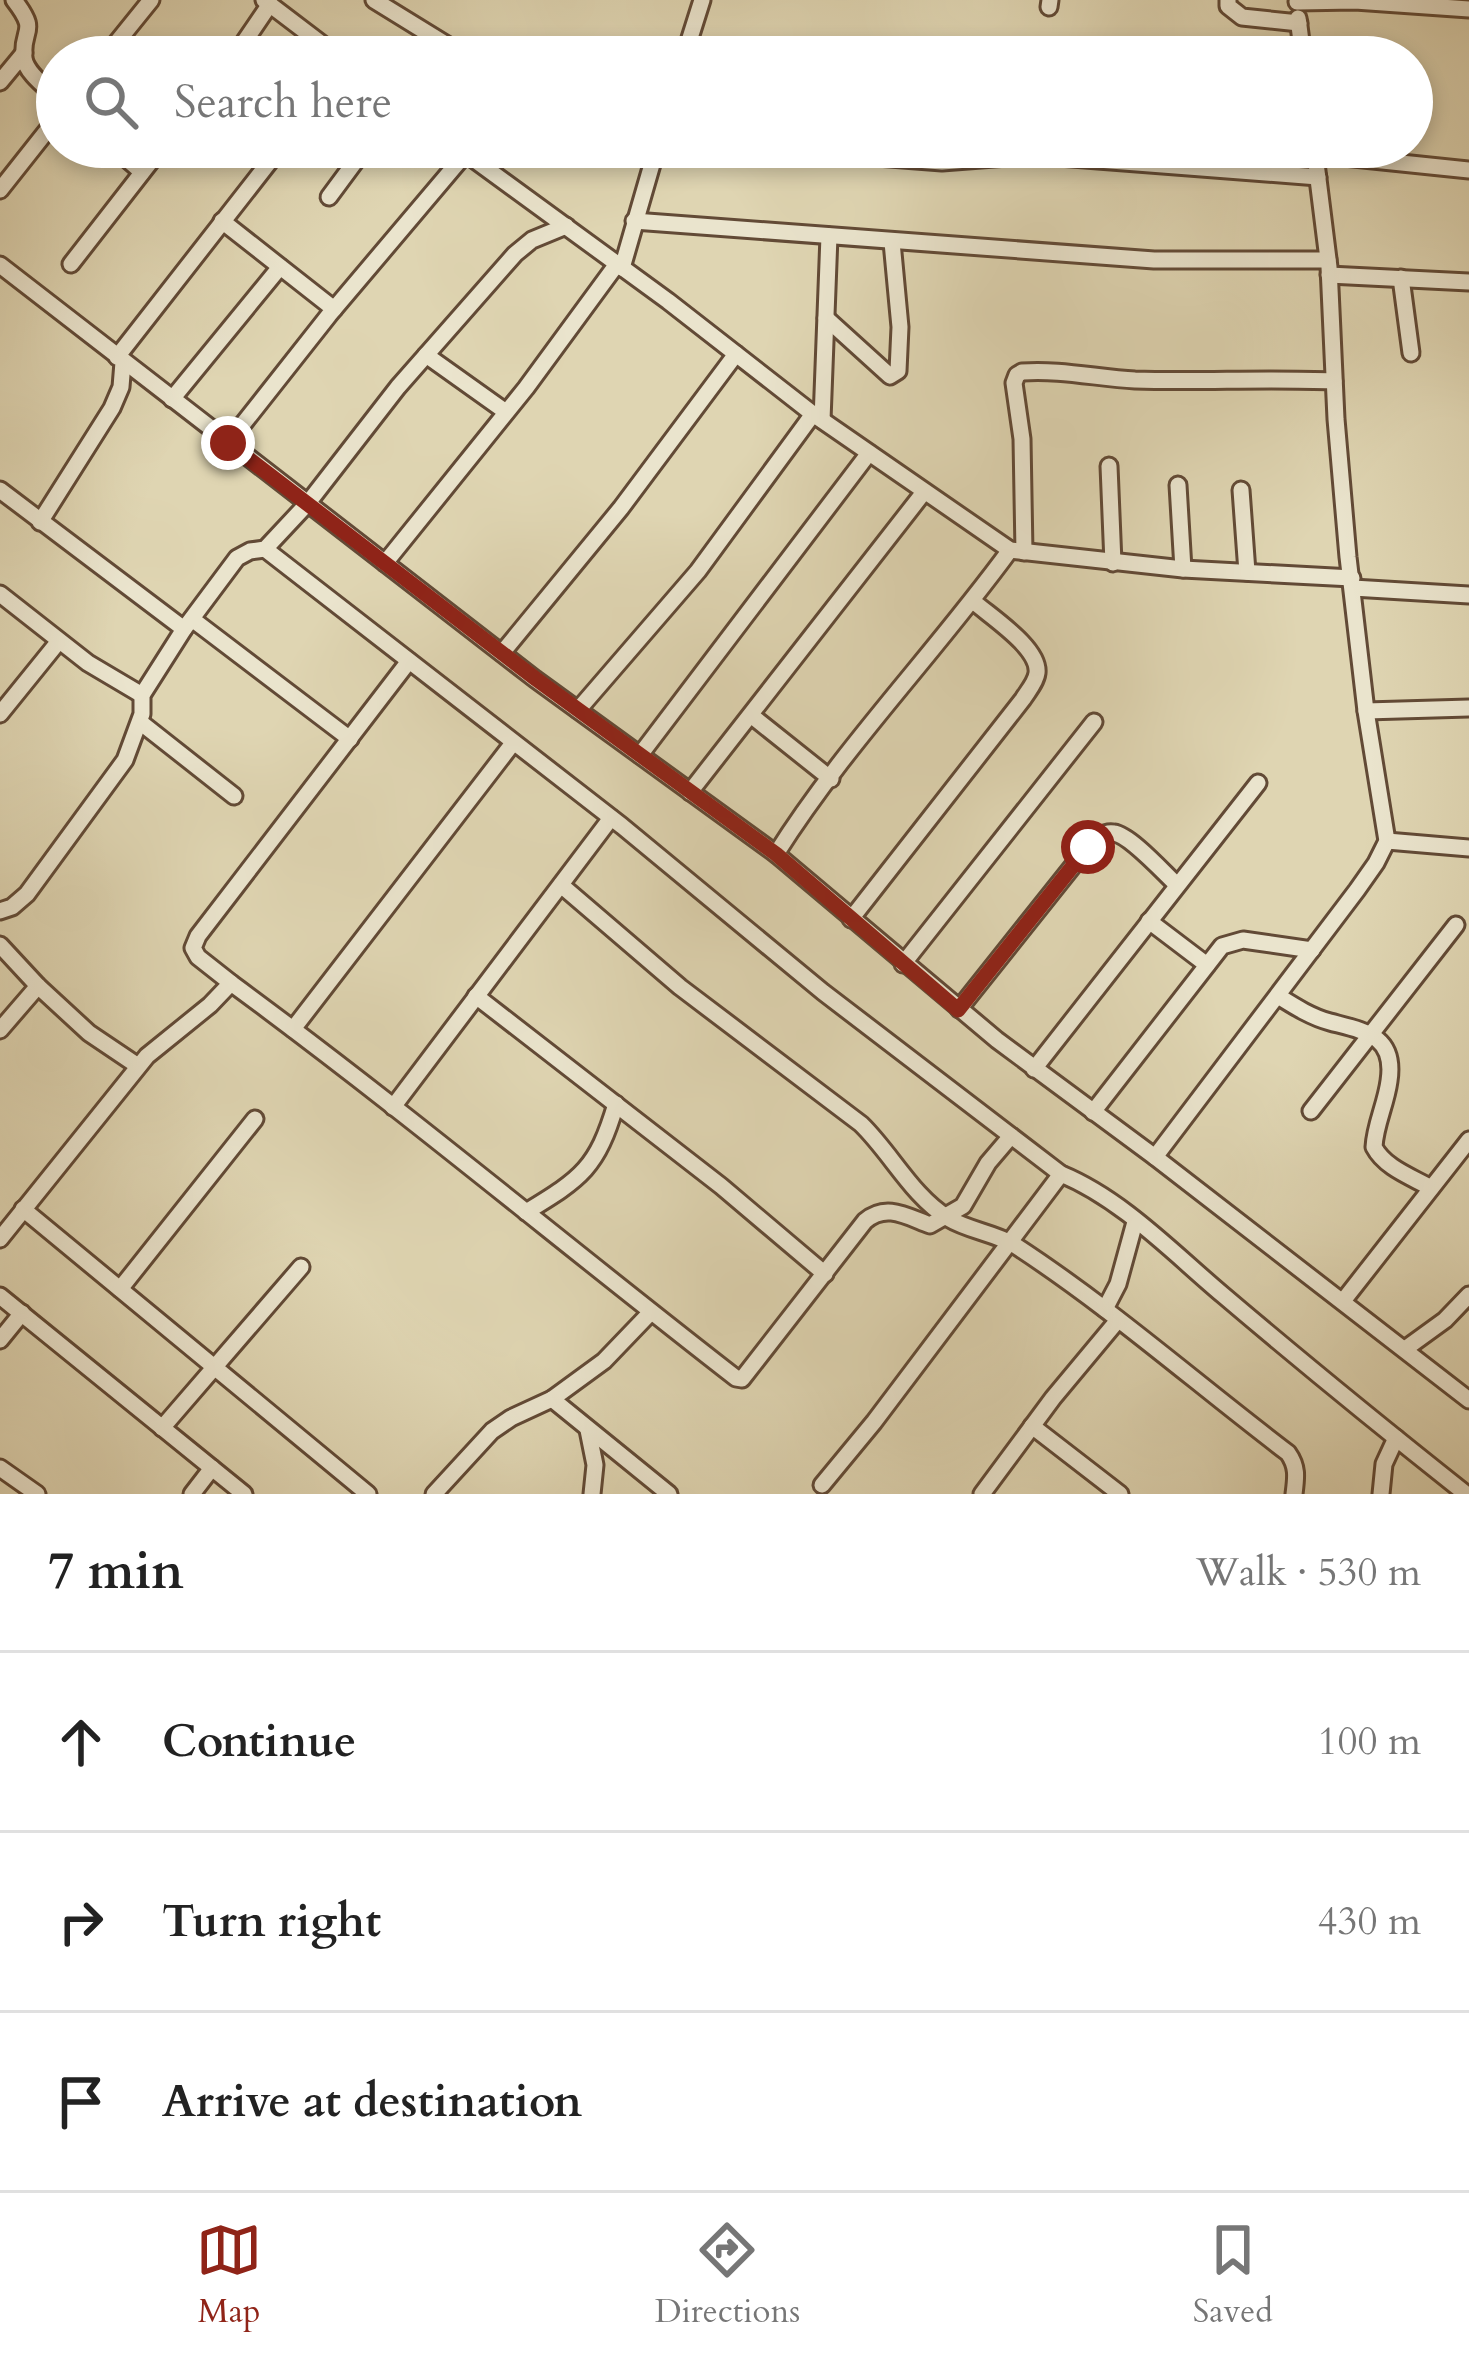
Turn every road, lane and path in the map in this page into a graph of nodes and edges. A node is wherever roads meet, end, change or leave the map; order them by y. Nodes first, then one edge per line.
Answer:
1 (14, 0) edge
2 (151, 0) edge
3 (374, 0) edge
4 (702, 0) edge
5 (1228, 0) edge
6 (267, 1) edge
7 (1297, 1) edge
8 (1469, 9) edge
9 (1299, 23) junction
10 (122, 36) edge
11 (246, 36) edge
12 (313, 36) edge
13 (432, 36) edge
14 (691, 36) edge
15 (1301, 36) edge
16 (24, 53) junction
17 (36, 77) edge
18 (0, 82) edge
19 (36, 145) edge
20 (1433, 165) edge
21 (137, 168) edge
22 (145, 168) edge
23 (264, 168) edge
24 (350, 168) edge
25 (448, 168) edge
26 (487, 168) edge
27 (650, 168) edge
28 (1201, 168) edge
29 (1317, 168) edge
30 (1469, 170) edge
31 (142, 172) junction
32 (1318, 177) junction
33 (0, 190) edge
34 (328, 197) dead end
35 (222, 221) junction
36 (634, 221) junction
37 (566, 226) junction
38 (829, 236) junction
39 (892, 242) junction
40 (71, 264) dead end
41 (0, 265) edge
42 (620, 266) junction
43 (280, 267) junction
44 (1329, 268) junction
45 (1401, 278) junction
46 (1469, 282) edge
47 (334, 309) junction
48 (826, 318) junction
49 (1411, 353) dead end
50 (736, 354) junction
51 (426, 355) junction
52 (120, 359) junction
53 (1334, 381) junction
54 (172, 399) junction
55 (506, 412) junction
56 (818, 417) junction
57 (228, 443) junction
58 (869, 453) junction
59 (1109, 466) dead end
60 (1178, 485) dead end
61 (0, 490) edge
62 (1241, 490) dead end
63 (925, 492) junction
64 (308, 503) junction
65 (40, 522) junction
66 (265, 549) junction
67 (1017, 551) junction
68 (385, 563) junction
69 (1113, 563) junction
70 (1183, 569) junction
71 (1246, 572) junction
72 (1353, 583) junction
73 (0, 594) edge
74 (1469, 595) edge
75 (973, 602) junction
76 (188, 624) junction
77 (59, 640) junction
78 (502, 653) junction
79 (409, 661) junction
80 (142, 695) junction
81 (1469, 708) edge
82 (578, 710) junction
83 (1366, 711) junction
84 (0, 714) edge
85 (752, 716) junction
86 (140, 722) junction
87 (1094, 722) dead end
88 (350, 739) junction
89 (513, 743) junction
90 (640, 755) junction
91 (831, 779) junction
92 (1258, 783) dead end
93 (690, 792) junction
94 (234, 796) dead end
95 (611, 818) junction
96 (1387, 841) junction
97 (1469, 848) edge
98 (776, 854) junction
99 (561, 885) junction
100 (1178, 885) junction
101 (0, 911) edge
102 (851, 919) junction
103 (1149, 921) junction
104 (1456, 925) dead end
105 (0, 945) edge
106 (1312, 950) junction
107 (903, 964) junction
108 (1207, 965) junction
109 (231, 983) junction
110 (38, 986) junction
111 (476, 996) junction
112 (1278, 996) junction
113 (958, 1010) junction
114 (293, 1029) junction
115 (0, 1030) edge
116 (1373, 1034) junction
117 (138, 1066) junction
118 (1034, 1070) junction
119 (616, 1104) junction
120 (393, 1106) junction
121 (1312, 1111) dead end
122 (1093, 1112) junction
123 (255, 1119) dead end
124 (1011, 1136) junction
125 (1469, 1140) edge
126 (1155, 1157) junction
127 (1444, 1171) junction
128 (1469, 1173) edge
129 (1061, 1174) junction
130 (1431, 1188) junction
131 (23, 1209) junction
132 (526, 1211) junction
133 (946, 1217) junction
134 (1136, 1222) junction
135 (0, 1239) edge
136 (1011, 1242) junction
137 (301, 1267) dead end
138 (825, 1274) junction
139 (120, 1288) junction
140 (1469, 1295) edge
141 (0, 1296) edge
142 (1343, 1301) junction
143 (651, 1312) junction
144 (22, 1313) junction
145 (1111, 1314) junction
146 (0, 1340) edge
147 (1405, 1349) junction
148 (214, 1366) junction
149 (552, 1399) junction
150 (1469, 1400) edge
151 (1032, 1426) junction
152 (163, 1428) junction
153 (588, 1430) junction
154 (1396, 1438) junction
155 (0, 1468) edge
156 (212, 1468) junction
157 (822, 1485) dead end
158 (37, 1494) edge
159 (192, 1494) edge
160 (244, 1494) edge
161 (368, 1494) edge
162 (434, 1494) edge
163 (592, 1494) edge
164 (668, 1494) edge
165 (982, 1494) edge
166 (1120, 1494) edge
167 (1294, 1494) edge
168 (1382, 1494) edge
169 (1466, 1494) edge

1 - 16 street
2 - 10 street
3 - 13 street
4 - 14 street
5 - 9 street
6 - 11 street
6 - 12 street
7 - 8 street
7 - 9 street
9 - 15 street
16 - 17 street
16 - 18 street
19 - 33 street
20 - 30 street
21 - 31 street
22 - 31 street
23 - 35 street
24 - 34 street
25 - 47 street
26 - 37 street
27 - 36 street
28 - 32 street
29 - 32 street
31 - 40 street
32 - 44 street
35 - 43 street
35 - 52 street
36 - 38 street
36 - 42 street
37 - 42 street
37 - 51 street
38 - 39 street
38 - 48 street
39 - 44 street
39 - 48 street
41 - 52 street
42 - 50 street
42 - 55 street
43 - 47 street
43 - 54 street
44 - 45 street
44 - 53 street
45 - 46 street
45 - 49 street
47 - 57 street
48 - 56 street
50 - 56 street
50 - 78 street
51 - 55 street
51 - 64 street
52 - 54 street
52 - 65 street
53 - 67 street
53 - 72 street
54 - 57 street
55 - 68 street
56 - 58 street
56 - 82 street
57 - 64 street
58 - 63 street
58 - 90 street
59 - 69 street
60 - 70 street
61 - 65 street
62 - 71 street
63 - 67 street
63 - 85 street
64 - 66 street
64 - 68 street
65 - 76 street
66 - 76 street
66 - 79 street
67 - 69 street
67 - 75 street
68 - 78 street
69 - 70 street
70 - 71 street
71 - 72 street
72 - 74 street
72 - 83 street
73 - 77 street
75 - 91 street
75 - 102 street
76 - 80 street
76 - 88 street
77 - 80 street
77 - 84 street
78 - 82 street
79 - 88 street
79 - 89 street
80 - 86 street
81 - 83 street
82 - 90 street
83 - 96 street
85 - 91 street
85 - 93 street
86 - 94 street
86 - 101 street
87 - 107 street
88 - 109 street
89 - 95 street
89 - 114 street
90 - 93 street
91 - 98 street
92 - 100 street
93 - 98 street
95 - 99 street
95 - 124 street
96 - 97 street
96 - 106 street
98 - 102 street
99 - 111 street
99 - 133 street
100 - 103 street
100 - 113 street
102 - 107 street
103 - 108 street
103 - 118 street
104 - 116 street
105 - 110 street
106 - 108 street
106 - 112 street
107 - 113 street
108 - 122 street
109 - 114 street
109 - 117 street
110 - 115 street
110 - 117 street
111 - 119 street
111 - 120 street
112 - 116 street
112 - 126 street
113 - 118 street
114 - 120 street
116 - 121 street
116 - 130 street
117 - 131 street
118 - 122 street
119 - 132 street
119 - 138 street
120 - 132 street
122 - 126 street
123 - 139 street
124 - 129 street
124 - 133 street
125 - 127 street
126 - 142 street
127 - 128 street
127 - 130 street
129 - 134 street
129 - 136 street
130 - 142 street
131 - 135 street
131 - 139 street
132 - 143 street
133 - 136 street
133 - 138 street
134 - 145 street
134 - 154 street
136 - 145 street
136 - 157 street
137 - 148 street
138 - 143 street
139 - 148 street
140 - 147 street
141 - 144 street
142 - 147 street
143 - 149 street
144 - 146 street
144 - 152 street
145 - 151 street
145 - 167 street
147 - 150 street
148 - 152 street
148 - 161 street
149 - 153 street
149 - 162 street
151 - 165 street
151 - 166 street
152 - 156 street
153 - 163 street
153 - 164 street
154 - 168 street
154 - 169 street
155 - 158 street
156 - 159 street
156 - 160 street

